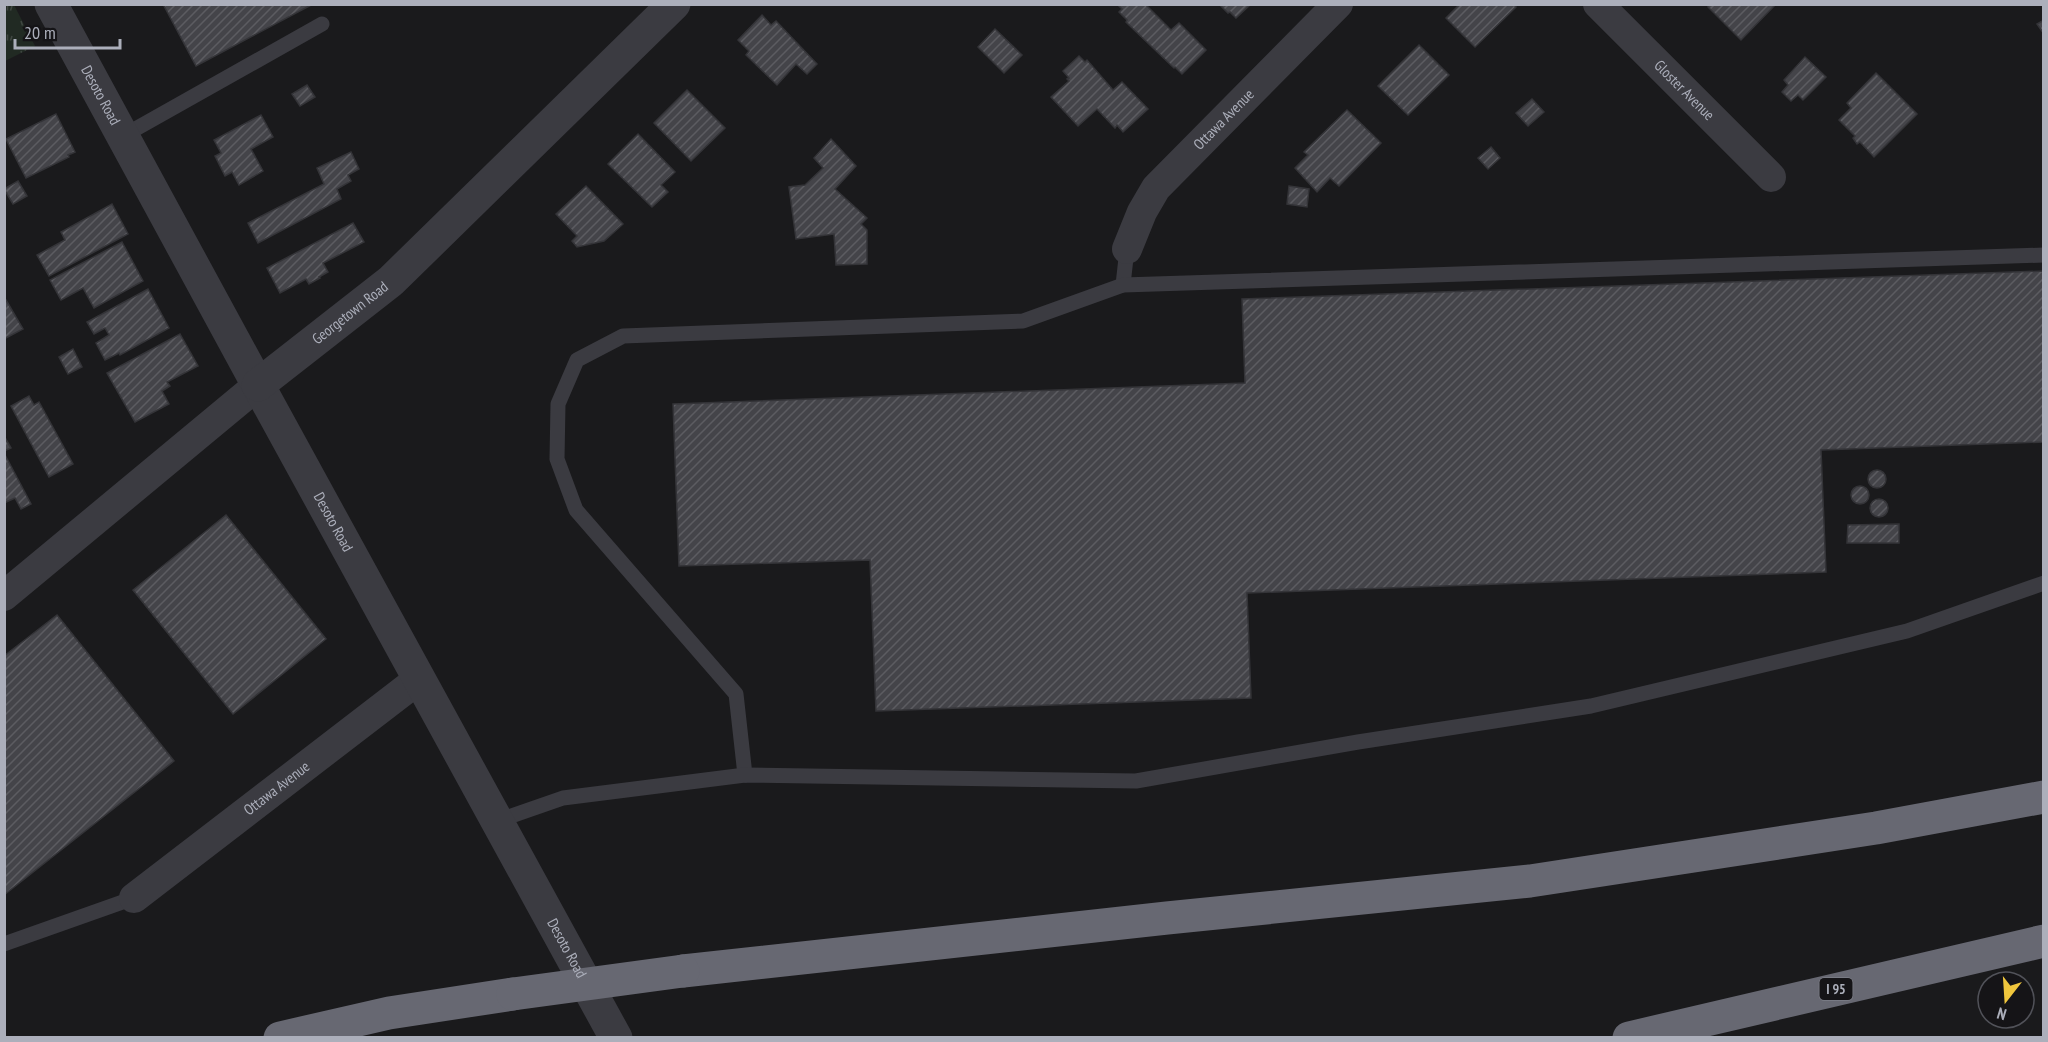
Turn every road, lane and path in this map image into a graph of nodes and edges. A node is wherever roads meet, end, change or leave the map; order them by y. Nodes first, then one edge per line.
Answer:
1 (51, 4) edge
2 (674, 4) edge
3 (1338, 4) edge
4 (1598, 4) edge
5 (322, 24) dead end
6 (123, 136) junction
7 (1771, 177) dead end
8 (1127, 249) joint
9 (2043, 255) edge
10 (1123, 285) junction
11 (258, 385) junction
12 (2043, 583) edge
13 (4, 596) edge
14 (419, 679) junction
15 (745, 775) junction
16 (2043, 789) edge
17 (2043, 797) edge
18 (497, 821) junction
19 (1876, 828) junction
20 (134, 898) joint
21 (2043, 941) edge
22 (4, 944) edge
23 (280, 1038) edge
24 (616, 1038) edge
25 (1629, 1038) edge

1 - 6 street, Desoto Road
2 - 11 street, Georgetown Road
3 - 8 street, Ottawa Avenue
4 - 7 street, Gloster Avenue
5 - 6 lane
6 - 11 street, Desoto Road
8 - 10 lane
9 - 10 lane
10 - 15 lane
11 - 13 street, Georgetown Road
11 - 14 street, Desoto Road
12 - 15 lane
14 - 18 street, Desoto Road
14 - 20 street, Ottawa Avenue
15 - 18 lane
16 - 19 highway
17 - 19 highway
18 - 24 street, Desoto Road
19 - 23 highway, bridge
20 - 22 lane
21 - 25 highway, I 95

